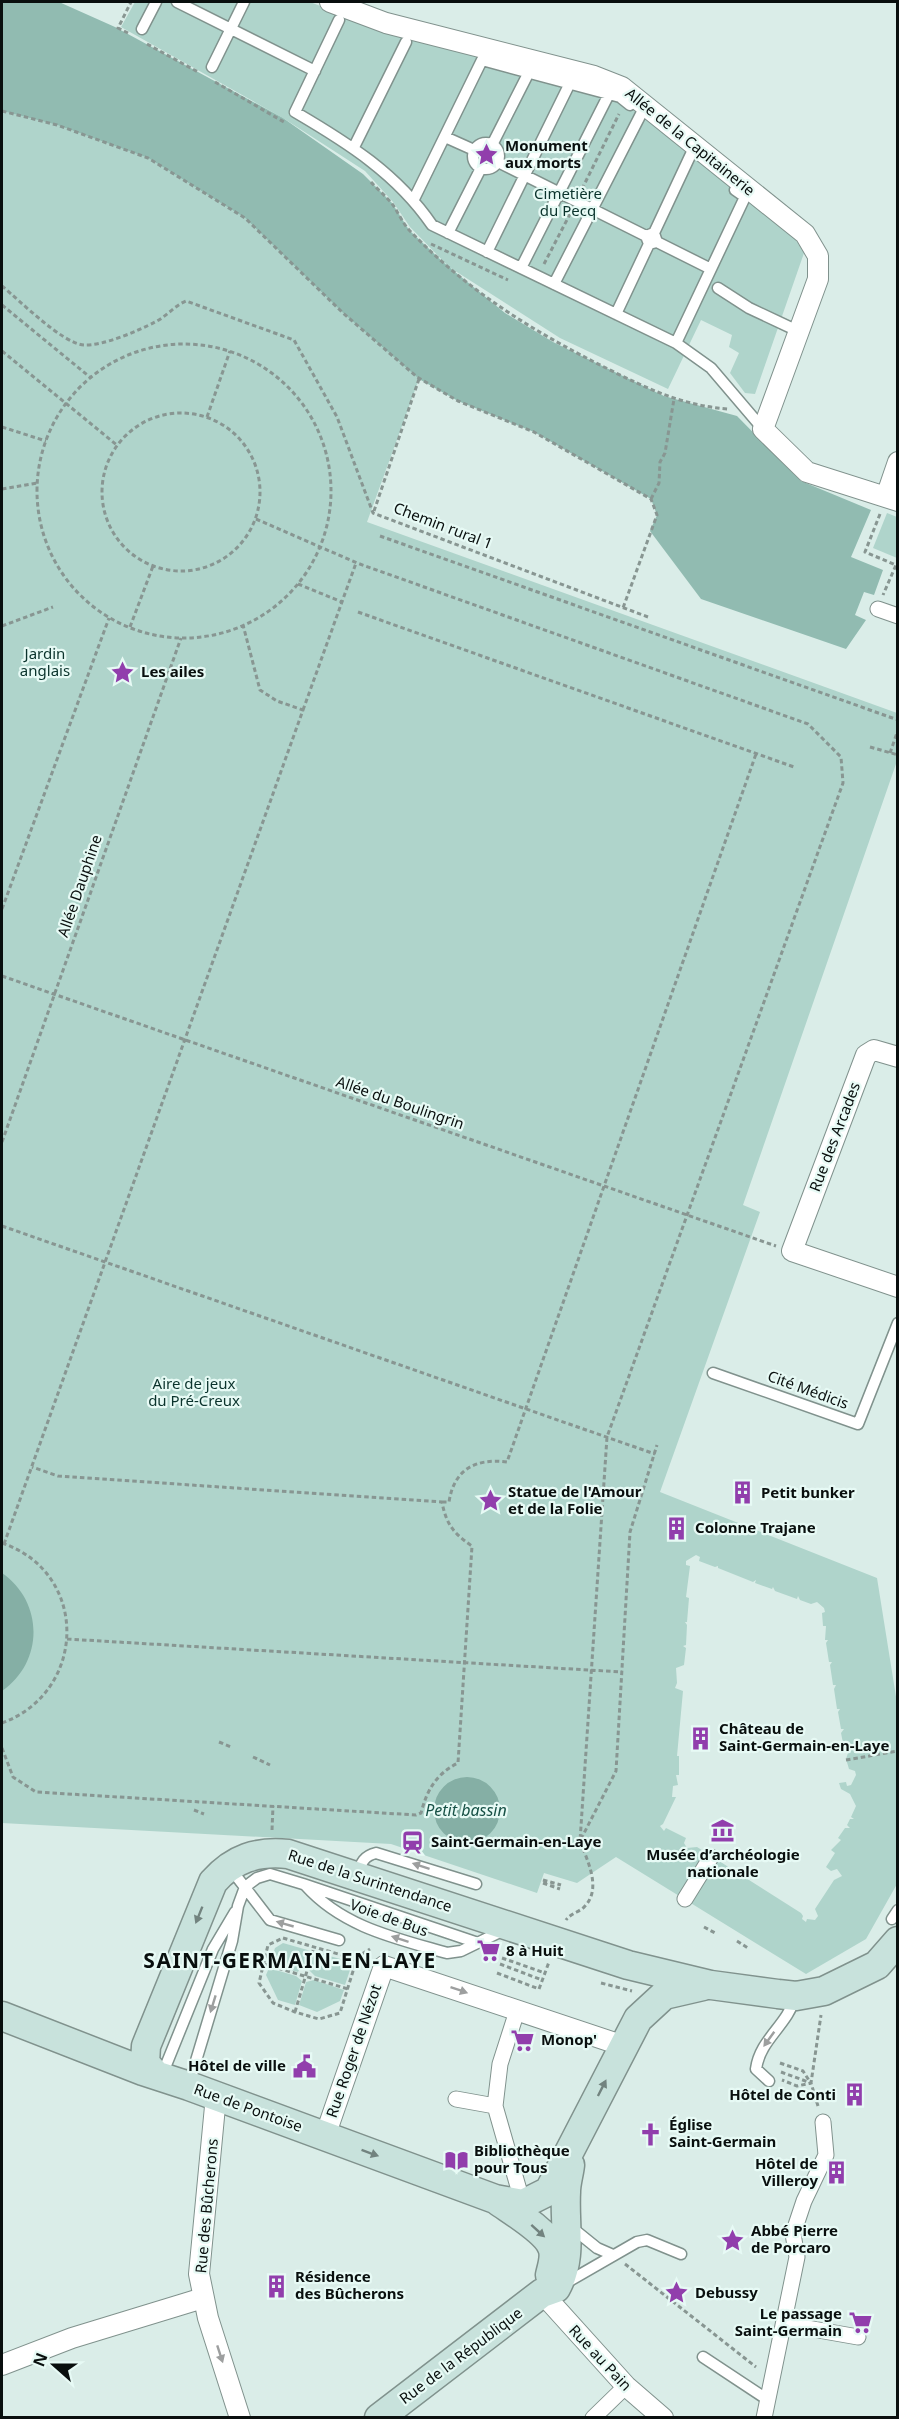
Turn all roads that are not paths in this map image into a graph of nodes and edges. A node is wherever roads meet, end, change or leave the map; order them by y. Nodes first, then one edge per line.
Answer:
1 (156, 2) edge
2 (177, 2) edge
3 (244, 2) edge
4 (330, 2) edge
5 (339, 20) dead end
6 (231, 28) junction
7 (142, 29) dead end
8 (406, 42) dead end
9 (212, 67) dead end
10 (315, 70) junction
11 (529, 72) junction
12 (570, 83) junction
13 (609, 94) junction
14 (641, 114) junction
15 (445, 137) junction
16 (492, 145) junction
17 (354, 147) junction
18 (474, 150) junction
19 (691, 154) junction
20 (498, 162) junction
21 (481, 168) junction
22 (525, 175) junction
23 (560, 193) junction
24 (414, 199) junction
25 (593, 209) junction
26 (448, 233) junction
27 (651, 239) junction
28 (487, 252) junction
29 (521, 268) junction
30 (711, 268) junction
31 (554, 284) junction
32 (718, 288) dead end
33 (616, 314) junction
34 (800, 332) junction
35 (676, 343) junction
36 (763, 429) junction
37 (897, 462) edge
38 (888, 502) edge
39 (878, 609) road end
40 (897, 616) edge
41 (897, 1057) edge
42 (897, 1287) edge
43 (897, 1323) edge
44 (713, 1372) dead end
45 (711, 1857) dead end
46 (357, 1875) junction
47 (237, 1876) junction
48 (303, 1884) junction
49 (476, 1884) dead end
50 (685, 1899) dead end
51 (238, 1906) junction
52 (896, 1924) edge
53 (509, 1927) junction
54 (339, 1940) dead end
55 (475, 1942) junction
56 (628, 1965) junction
57 (711, 1985) junction
58 (796, 1996) junction
59 (518, 2011) junction
60 (2, 2016) edge
61 (638, 2019) junction
62 (147, 2041) junction
63 (624, 2046) junction
64 (108, 2056) junction
65 (158, 2075) junction
66 (772, 2079) road end
67 (189, 2086) junction
68 (216, 2096) junction
69 (456, 2099) dead end
70 (495, 2106) junction
71 (824, 2122) road end
72 (325, 2136) junction
73 (571, 2153) junction
74 (508, 2203) junction
75 (566, 2224) junction
76 (681, 2254) dead end
77 (613, 2255) junction
78 (550, 2282) junction
79 (203, 2298) junction
80 (784, 2324) junction
81 (858, 2337) dead end
82 (704, 2357) dead end
83 (2, 2365) edge
84 (626, 2386) junction
85 (768, 2400) junction
86 (240, 2418) edge
87 (380, 2418) edge
88 (593, 2418) edge
89 (663, 2418) edge
90 (764, 2418) edge

1 - 7 lane
2 - 6 lane
3 - 6 lane
4 - 34 street, Allée de la Capitainerie
5 - 10 lane
6 - 9 lane
6 - 10 lane
8 - 17 lane
10 - 17 lane
11 - 12 lane
11 - 15 lane
11 - 16 lane
12 - 13 lane
12 - 22 lane
13 - 14 lane
13 - 23 lane
14 - 19 lane
14 - 25 lane
15 - 18 lane
15 - 24 lane
16 - 18 lane
16 - 20 lane
17 - 24 lane
18 - 21 lane
19 - 27 lane
19 - 30 lane
20 - 21 lane
20 - 22 lane
21 - 26 lane
22 - 23 lane
22 - 28 lane
23 - 25 lane
23 - 29 lane
24 - 26 lane
25 - 27 lane
25 - 31 lane
26 - 28 lane
27 - 30 lane
27 - 33 lane
28 - 29 lane
29 - 31 lane
30 - 35 lane
31 - 33 lane
32 - 34 lane
33 - 35 lane
34 - 36 street, Allée de la Capitainerie
35 - 36 lane
36 - 38 street
37 - 38 street
39 - 40 street
41 - 42 street, Rue des Arcades
43 - 44 lane, Cité Médicis
45 - 50 street
46 - 47 main road, Rue de la Surintendance
49 -> 46 lane
46 - 53 main road, Rue de la Surintendance
47 - 48 lane, Voie de Bus
47 - 51 lane
54 -> 47 lane
47 -> 62 main road
48 - 55 lane, Voie de Bus
55 -> 48 lane, Voie de Bus
51 - 65 lane
51 -> 67 lane
52 - 58 main road
53 - 55 lane, Voie de Bus
53 - 56 main road, Rue de la Surintendance
56 - 57 main road, Rue de la Surintendance
56 - 61 main road
57 - 58 main road
57 - 61 main road
58 -> 66 lane
59 - 63 street
59 - 70 street
72 -> 59 street, Rue Roger de Nézot
60 - 64 main road, Rue de Pontoise
61 - 63 main road
62 - 64 main road
62 - 65 main road
73 -> 63 main road
64 - 65 main road, Rue de Pontoise
65 - 67 main road, Rue de Pontoise
67 - 68 main road, Rue de Pontoise
68 - 72 main road, Rue de Pontoise
68 - 79 street, Rue des Bûcherons
69 - 70 street
70 - 74 street
71 - 80 street
72 -> 74 main road, Rue de Pontoise
73 - 74 main road
73 - 75 main road
74 -> 78 main road, Rue de Pontoise
75 - 77 lane
75 - 78 main road
76 - 77 lane
77 - 78 lane
78 - 84 street, Rue au Pain
78 - 87 main road, Rue de la République
79 - 83 street
79 -> 86 street, Rue des Bûcherons
80 - 81 street
80 - 85 street
82 - 85 lane
84 - 88 street
84 - 89 street, Rue au Pain
85 - 90 street

